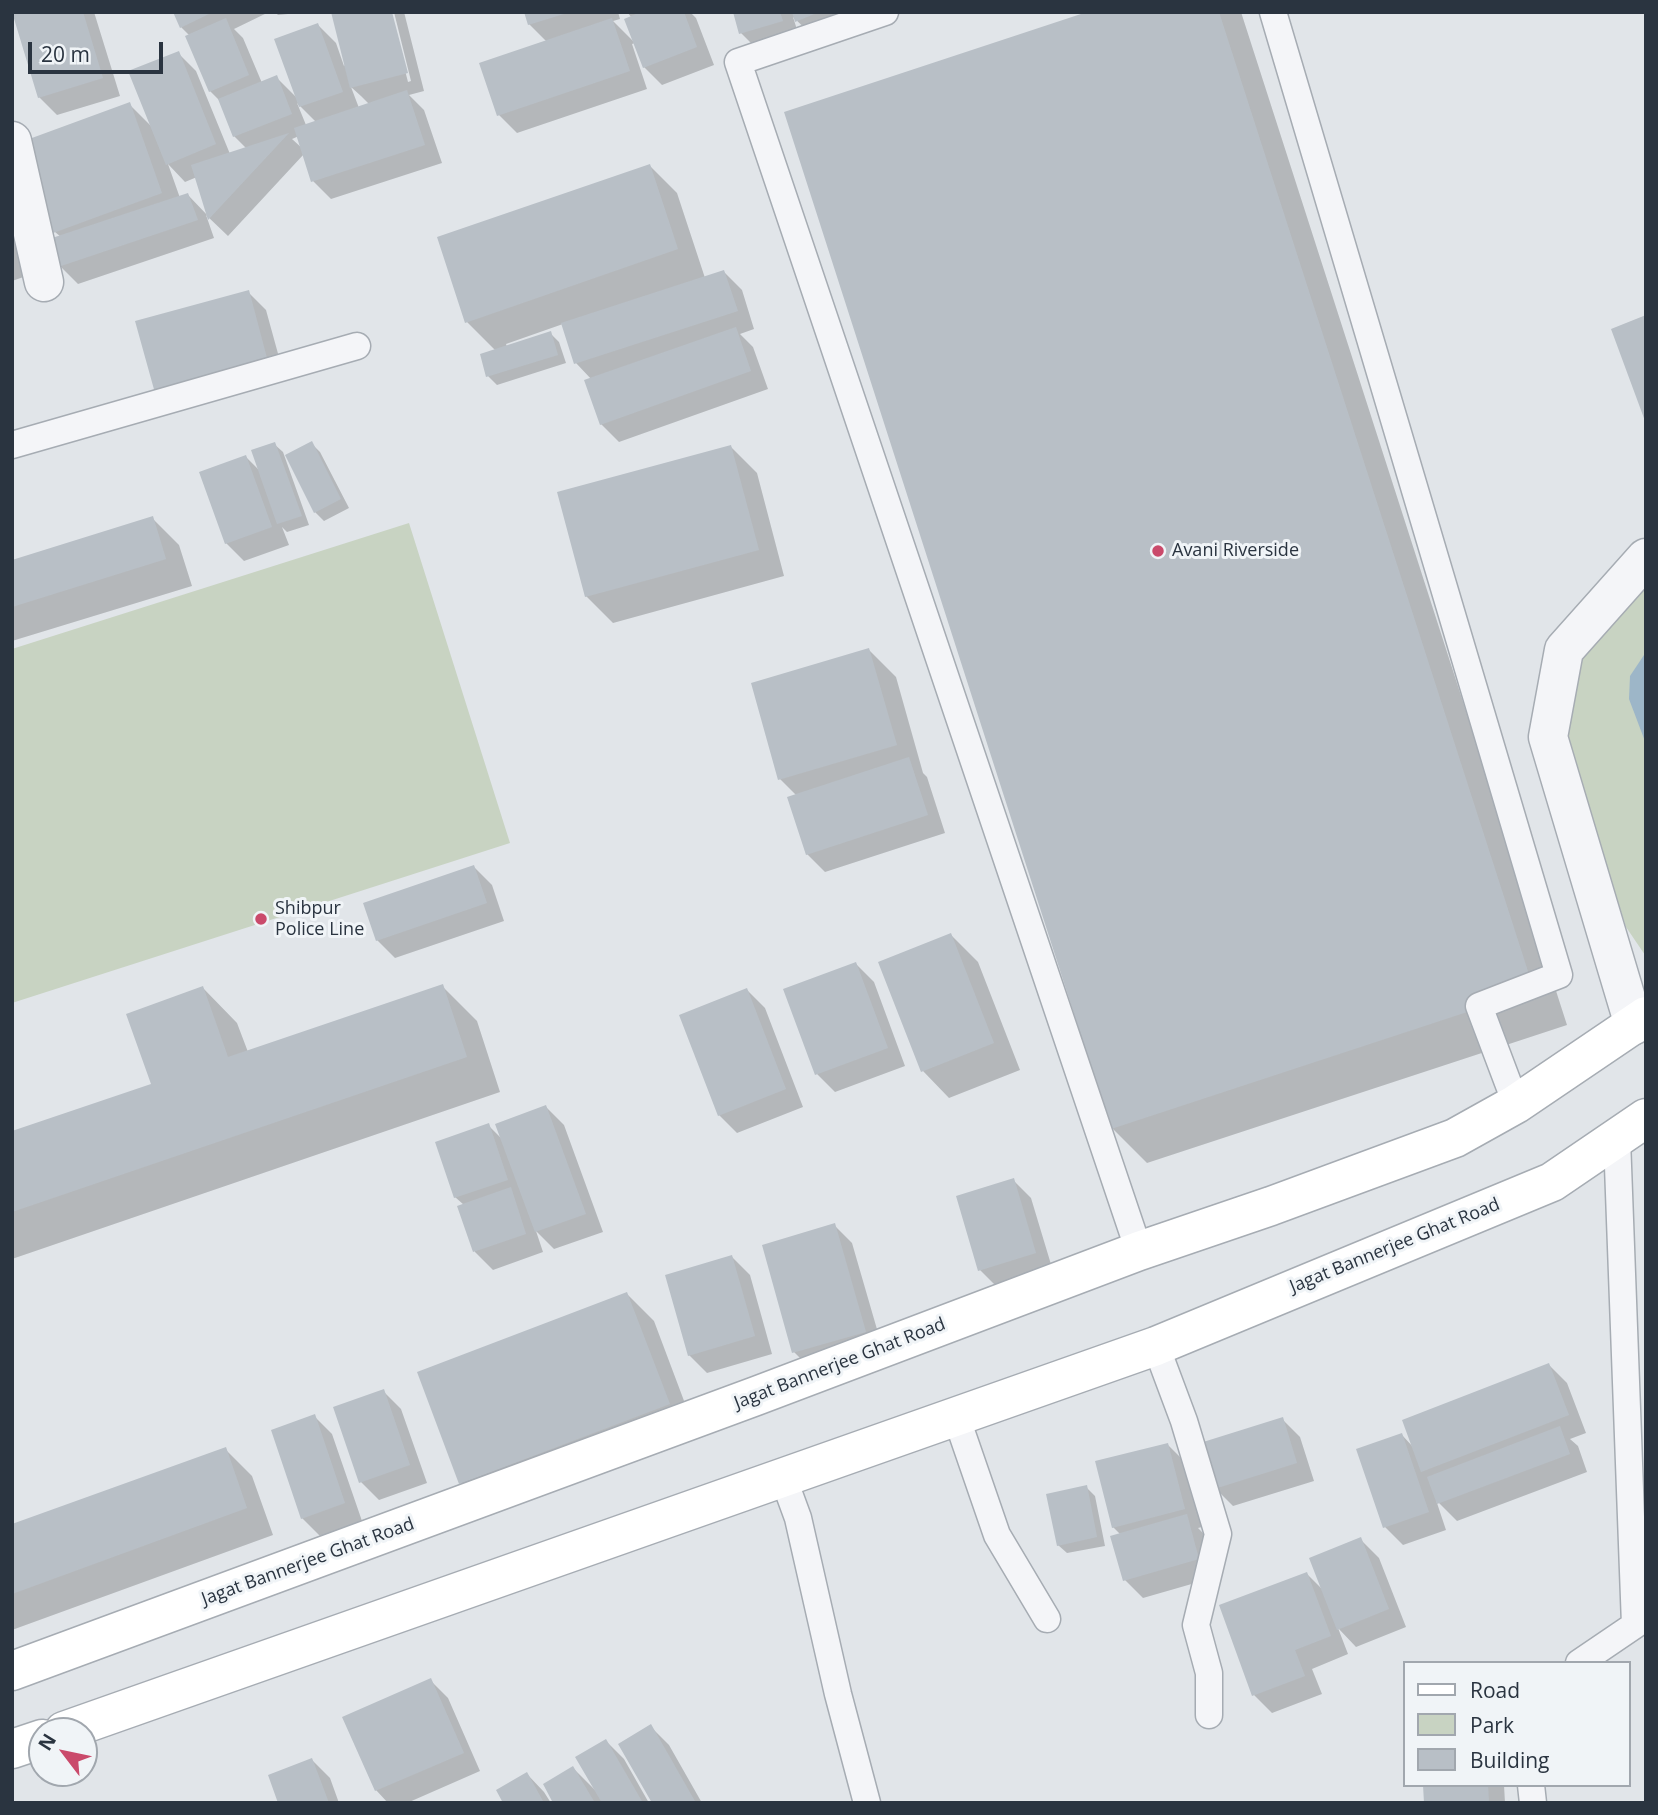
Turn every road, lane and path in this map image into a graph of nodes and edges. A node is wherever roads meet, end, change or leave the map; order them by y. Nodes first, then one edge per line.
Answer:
1 (885, 12) edge
2 (1273, 12) edge
3 (12, 141) edge
4 (44, 282) dead end
5 (357, 346) dead end
6 (12, 445) edge
7 (1646, 558) edge
8 (1640, 1020) edge
9 (1516, 1104) junction
10 (1631, 1128) edge
11 (1139, 1251) junction
12 (1156, 1346) junction
13 (956, 1416) junction
14 (783, 1477) junction
15 (1048, 1619) dead end
16 (1582, 1661) edge
17 (12, 1671) edge
18 (1209, 1715) dead end
19 (98, 1719) edge
20 (867, 1803) edge

1 - 11 lane
2 - 9 lane
3 - 4 street
5 - 6 lane
7 - 8 street
8 - 9 main road, Jagat Bannerjee Ghat Road
9 - 11 main road, Jagat Bannerjee Ghat Road
10 - 12 main road, Jagat Bannerjee Ghat Road
10 - 16 lane
11 - 17 main road, Jagat Bannerjee Ghat Road
12 - 13 main road, Jagat Bannerjee Ghat Road
12 - 18 lane
13 - 14 main road, Jagat Bannerjee Ghat Road
13 - 15 lane
14 - 19 main road, Jagat Bannerjee Ghat Road
14 - 20 lane

